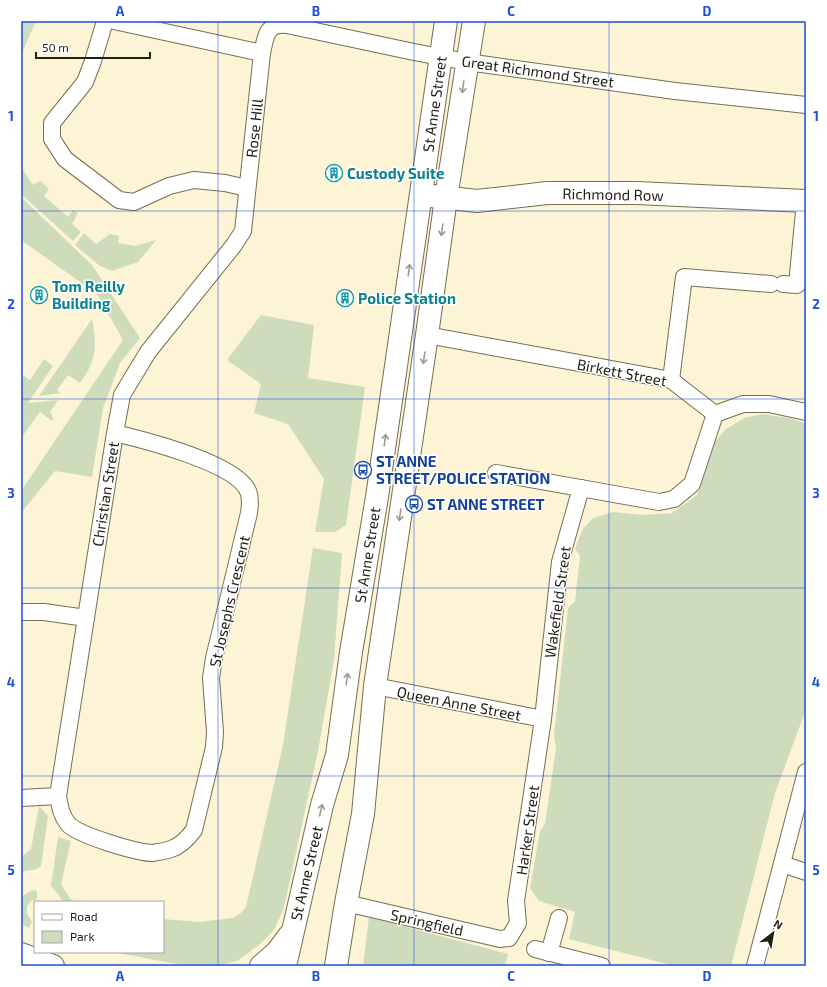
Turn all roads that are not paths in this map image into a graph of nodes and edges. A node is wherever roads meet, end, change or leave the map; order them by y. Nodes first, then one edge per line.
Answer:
1 (105, 21) edge
2 (114, 21) edge
3 (446, 21) edge
4 (474, 21) edge
5 (272, 27) joint
6 (262, 53) junction
7 (441, 57) junction
8 (467, 62) junction
9 (806, 105) edge
10 (247, 188) junction
11 (420, 195) junction
12 (446, 198) junction
13 (805, 201) edge
14 (243, 231) joint
15 (427, 335) junction
16 (671, 380) junction
17 (806, 412) edge
18 (715, 414) junction
19 (115, 432) junction
20 (496, 473) dead end
21 (581, 488) junction
22 (21, 612) edge
23 (86, 618) junction
24 (375, 686) junction
25 (543, 719) junction
26 (806, 772) edge
27 (58, 796) junction
28 (21, 798) edge
29 (782, 864) junction
30 (806, 872) edge
31 (346, 903) junction
32 (559, 918) dead end
33 (293, 930) junction
34 (508, 938) joint
35 (21, 954) edge
36 (53, 966) edge
37 (261, 966) edge
38 (285, 966) edge
39 (336, 966) edge
40 (602, 966) edge
41 (755, 966) edge

1 - 10 street
2 - 6 street
3 - 7 main road, St Anne Street
4 - 8 main road, St Anne Street
5 - 6 street, Rose Hill
5 - 7 street, Great Richmond Street
6 - 10 street, Rose Hill
7 - 8 street, Great Richmond Street
7 - 11 main road, St Anne Street
8 - 9 street, Great Richmond Street
8 -> 12 main road, St Anne Street
10 - 14 street, Rose Hill
11 - 12 main road, Richmond Row
33 -> 11 main road, St Anne Street
12 - 13 main road, Richmond Row
12 -> 15 main road, St Anne Street
13 - 16 street
14 - 19 street, Christian Street
15 - 16 street, Birkett Street
15 -> 24 main road, St Anne Street
16 - 18 street, Birkett Street
17 - 18 street
18 - 21 street
19 - 23 street, Christian Street
19 - 27 street, St Josephs Crescent
20 - 21 street
21 - 25 street, Wakefield Street
22 - 23 street
23 - 27 street, Christian Street
24 - 25 street, Queen Anne Street
24 - 31 main road, St Anne Street
25 - 34 street, Harker Street
26 - 29 street
27 - 28 street
29 - 30 street
29 - 41 street
31 - 34 street, Springfield
31 - 39 main road, St Anne Street
32 - 40 street
33 - 37 main road
33 - 38 main road, St Anne Street
35 - 36 main road

